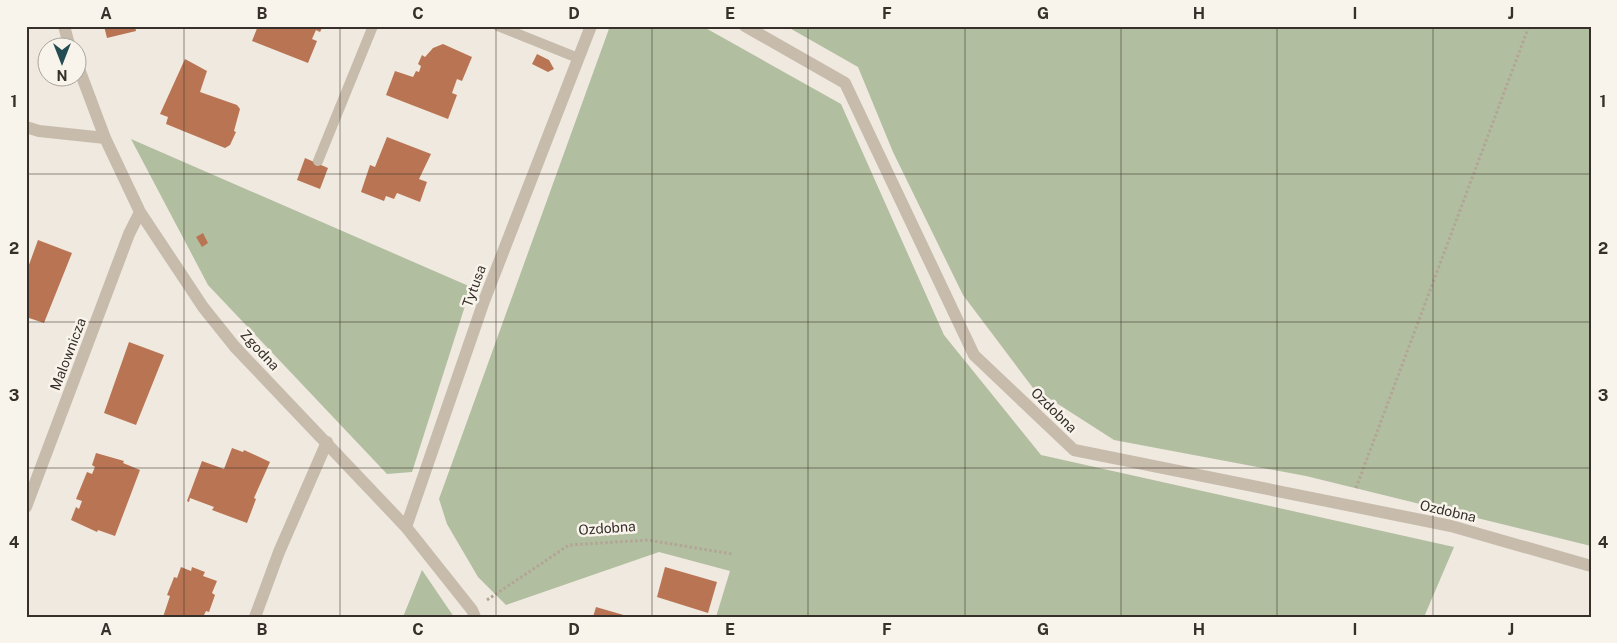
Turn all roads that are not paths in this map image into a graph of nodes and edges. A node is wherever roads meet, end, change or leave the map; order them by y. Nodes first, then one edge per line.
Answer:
1 (373, 26) edge
2 (498, 26) edge
3 (591, 26) edge
4 (745, 26) edge
5 (578, 58) junction
6 (86, 88) edge
7 (26, 127) edge
8 (105, 138) junction
9 (318, 161) dead end
10 (140, 212) junction
11 (327, 442) junction
12 (26, 507) edge
13 (406, 528) junction
14 (1591, 566) edge
15 (473, 613) edge
16 (255, 617) edge

1 - 9 lane
2 - 5 lane
3 - 5 street, Tytusa
4 - 14 street, Ozdobna
5 - 13 street, Tytusa
6 - 8 street, Zgodna
7 - 8 street
8 - 10 street, Zgodna
10 - 11 street, Zgodna
10 - 12 street, Malownicza
11 - 13 street, Zgodna
11 - 16 street
13 - 15 street, Zgodna

